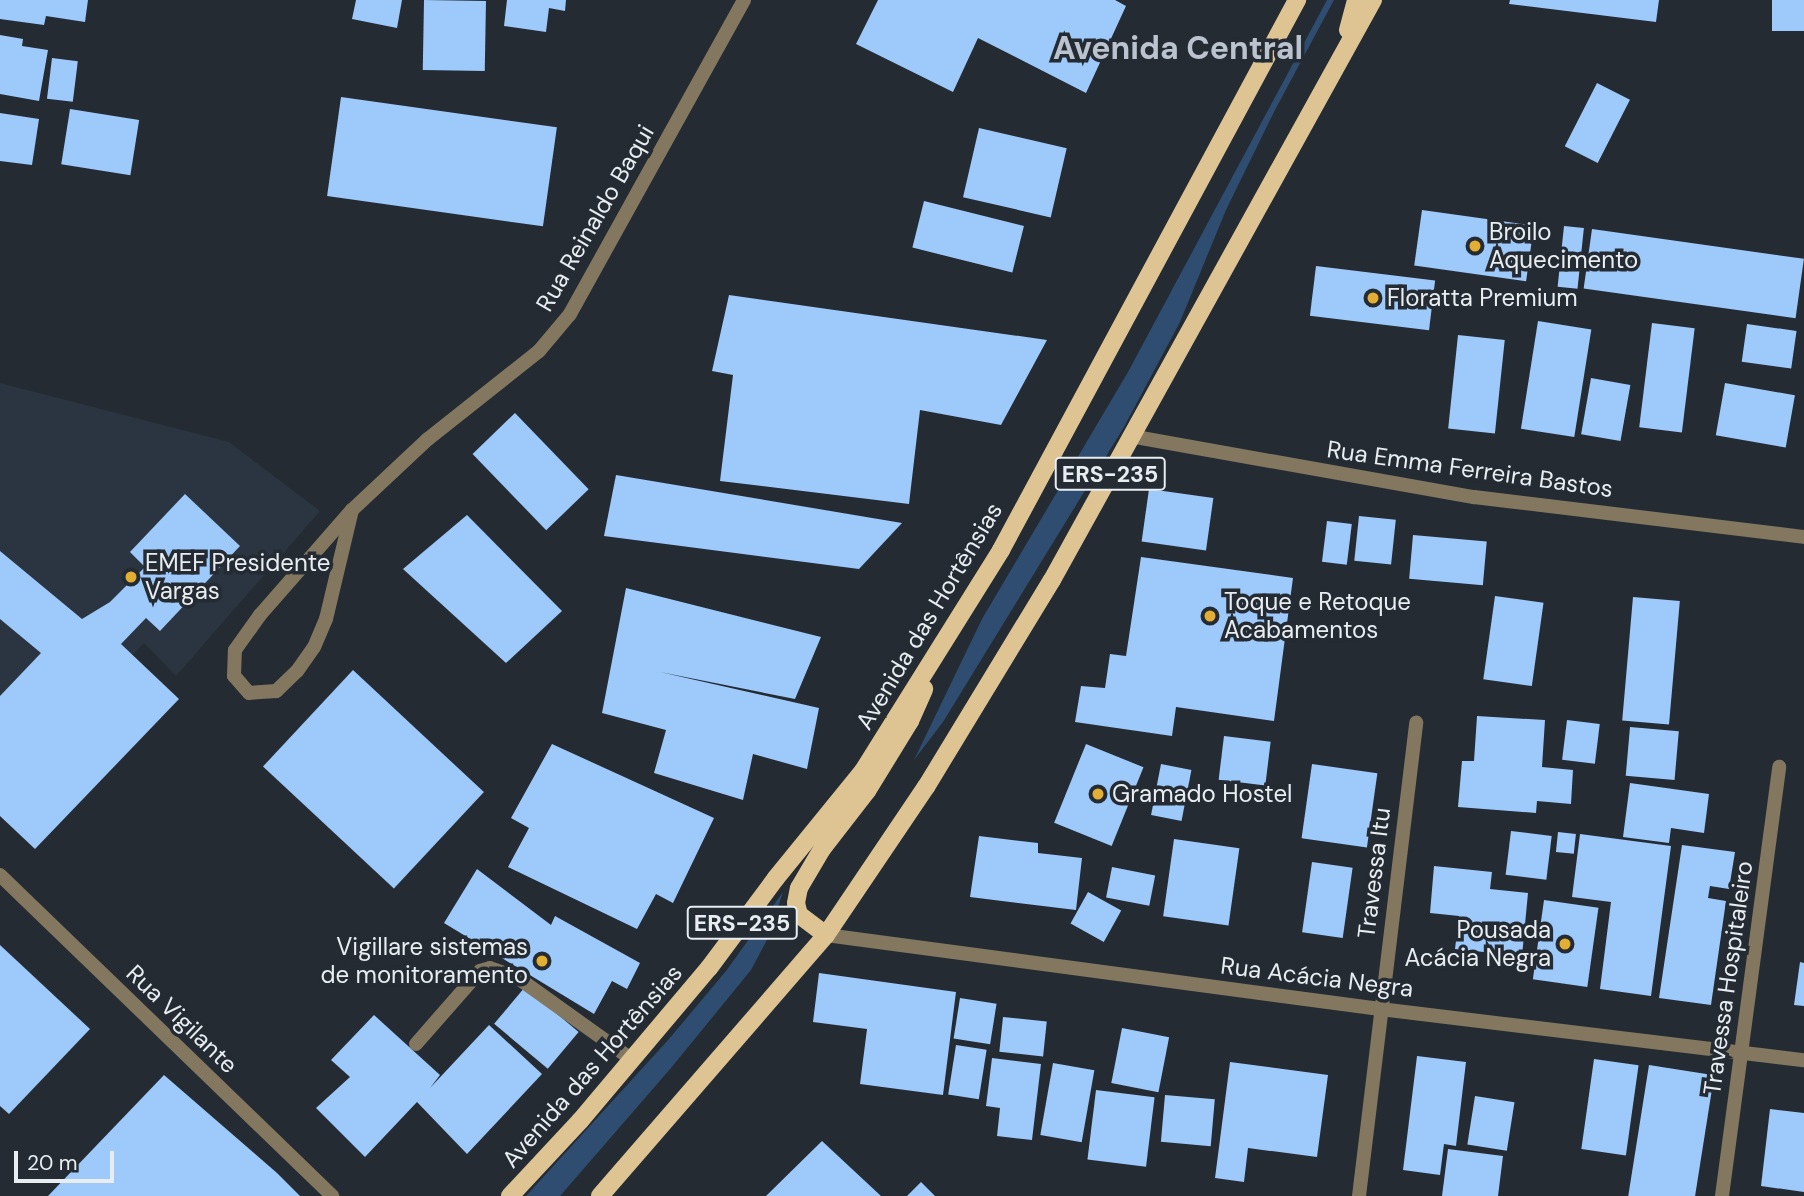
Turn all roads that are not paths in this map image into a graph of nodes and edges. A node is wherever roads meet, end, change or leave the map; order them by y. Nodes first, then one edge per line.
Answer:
1 (744, 0) edge
2 (1297, 0) edge
3 (1356, 0) edge
4 (1373, 0) edge
5 (1339, 60) junction
6 (1130, 436) junction
7 (352, 510) junction
8 (1804, 537) edge
9 (949, 632) junction
10 (1416, 722) dead end
11 (1779, 767) dead end
12 (0, 875) edge
13 (826, 935) junction
14 (1380, 1009) junction
15 (416, 1044) dead end
16 (1741, 1051) junction
17 (631, 1059) junction
18 (1804, 1060) edge
19 (332, 1196) edge
20 (510, 1196) edge
21 (600, 1196) edge
22 (1359, 1196) edge
23 (1722, 1196) edge

1 - 7 street, Rua Reinaldo Baqui
2 - 9 main road, Avenida das Hortênsias / ERS-235
3 - 5 main road
4 - 5 main road, ERS-235
5 - 6 main road, ERS-235
6 - 8 street, Rua Emma Ferreira Bastos
6 - 13 main road, ERS-235
7 - 7 street, Rua Reinaldo Baqui
9 - 13 main road
9 - 17 main road, Avenida das Hortênsias / ERS-235
10 - 14 street, Travessa Itu
11 - 16 street, Travessa Hospitaleiro
12 - 19 street, Rua Vigilante
13 - 14 street, Rua Acácia Negra
13 - 21 main road, ERS-235
14 - 16 street, Rua Acácia Negra
14 - 22 street, Travessa Itu
15 - 17 street
16 - 18 street, Rua Acácia Negra
16 - 23 street, Travessa Hospitaleiro
17 - 20 main road, Avenida das Hortênsias / ERS-235

